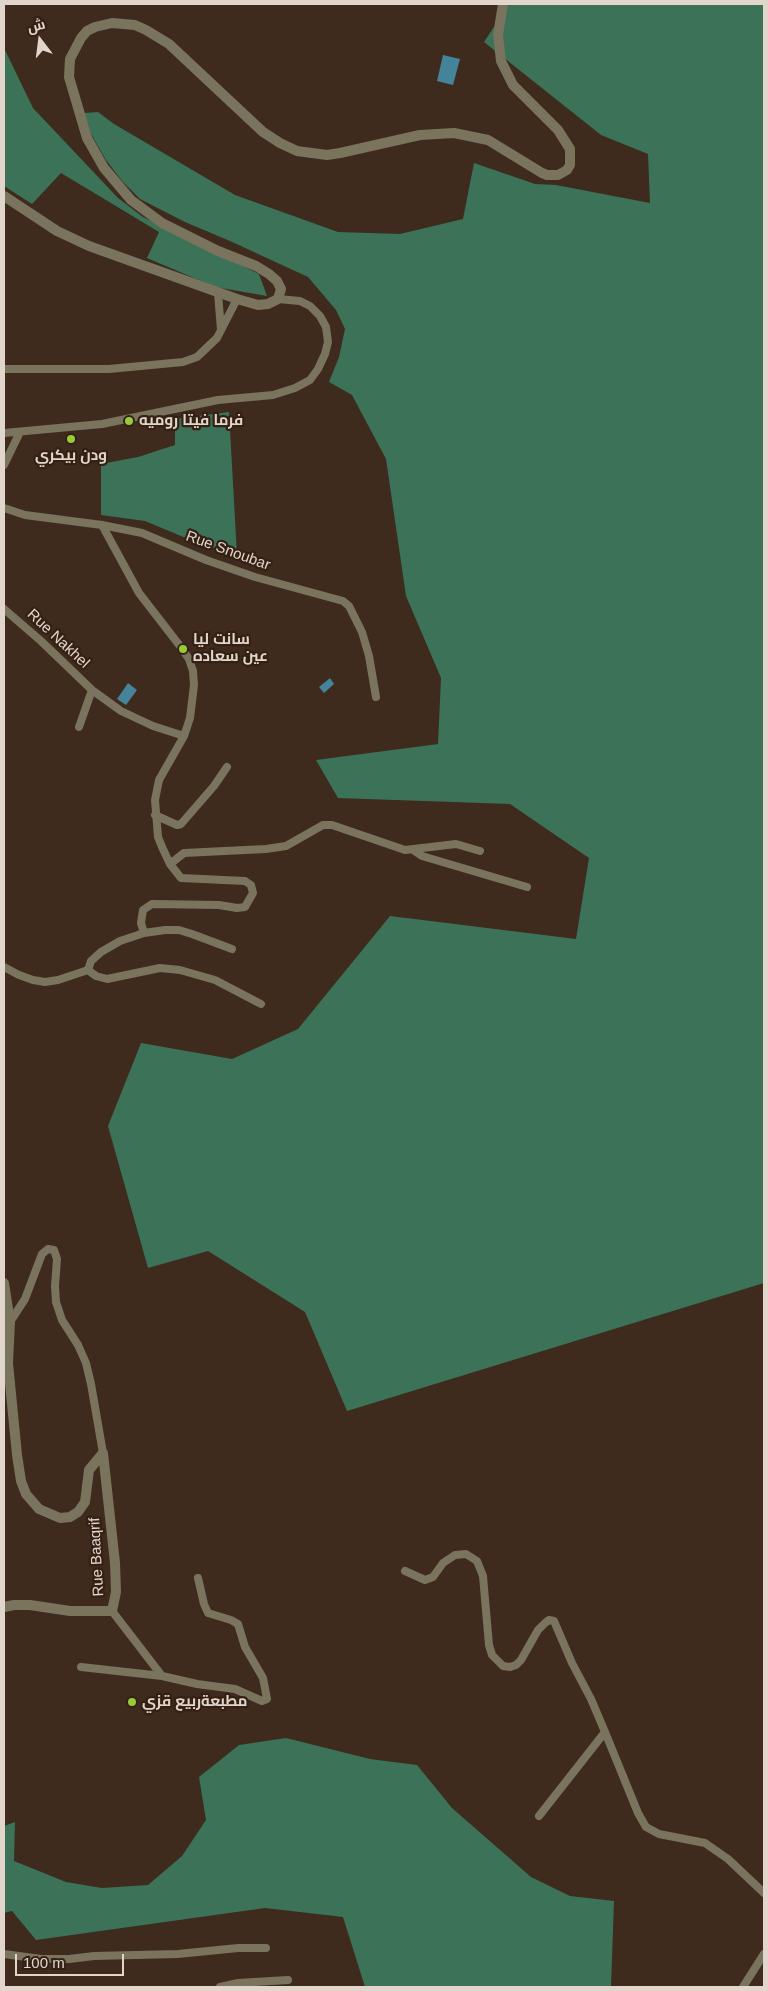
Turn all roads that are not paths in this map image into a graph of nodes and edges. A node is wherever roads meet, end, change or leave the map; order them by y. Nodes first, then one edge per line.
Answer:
1 (503, 4) edge
2 (4, 196) edge
3 (218, 293) junction
4 (237, 299) junction
5 (278, 299) junction
6 (221, 332) junction
7 (4, 369) edge
8 (20, 432) junction
9 (4, 435) edge
10 (4, 465) edge
11 (4, 508) edge
12 (102, 525) junction
13 (4, 609) edge
14 (92, 690) junction
15 (376, 697) dead end
16 (79, 727) dead end
17 (184, 736) junction
18 (227, 767) dead end
19 (155, 814) junction
20 (413, 850) junction
21 (480, 851) dead end
22 (170, 864) junction
23 (527, 887) dead end
24 (144, 933) junction
25 (232, 949) dead end
26 (4, 967) edge
27 (88, 970) junction
28 (261, 1004) dead end
29 (4, 1283) edge
30 (10, 1322) junction
31 (103, 1453) junction
32 (405, 1571) dead end
33 (198, 1578) dead end
34 (4, 1607) edge
35 (112, 1611) junction
36 (81, 1667) dead end
37 (162, 1676) junction
38 (605, 1732) junction
39 (539, 1816) dead end
40 (764, 1893) edge
41 (266, 1948) dead end
42 (4, 1954) edge
43 (764, 1954) edge
44 (288, 1980) dead end
45 (220, 1987) edge
46 (743, 1987) edge

1 - 5 street
2 - 3 street
3 - 4 street
3 - 6 street
4 - 5 street
4 - 6 street
5 - 8 street
6 - 7 street
8 - 9 street
8 - 10 street
11 - 12 street, Rue Snoubar
12 - 15 street, Rue Snoubar
12 - 17 street
13 - 14 street, Rue Nakhel
14 - 16 street, Rue Nakhel
14 - 17 street, Rue Nakhel
17 - 19 street
18 - 19 street
19 - 22 street
20 - 21 street
20 - 22 street
20 - 23 street
22 - 24 street
24 - 25 street
24 - 27 street
26 - 27 street
27 - 28 street
29 - 30 street
30 - 31 street
30 - 31 street
31 - 35 street, Rue Baaqrif
32 - 38 street
33 - 37 street
34 - 35 street, Rue Baaqrif
35 - 37 street
36 - 37 street
38 - 39 street
38 - 40 street
41 - 42 street
43 - 46 street
44 - 45 street

